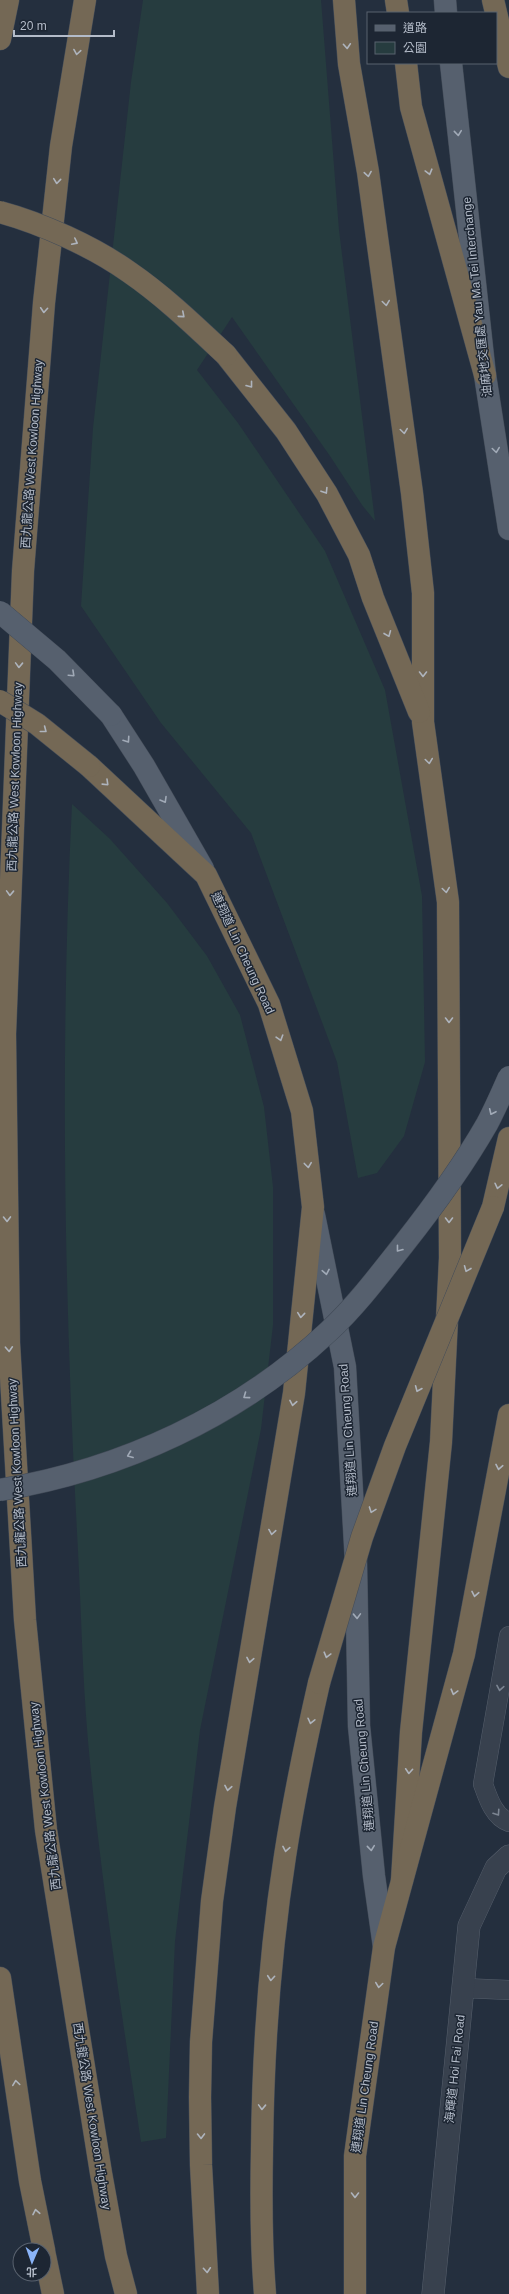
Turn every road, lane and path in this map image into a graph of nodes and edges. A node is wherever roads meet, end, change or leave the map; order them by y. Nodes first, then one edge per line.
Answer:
1 (8, 0) edge
2 (85, 0) edge
3 (344, 0) edge
4 (396, 0) edge
5 (445, 0) edge
6 (493, 0) edge
7 (398, 12) edge
8 (446, 12) edge
9 (496, 12) edge
10 (497, 17) edge
11 (0, 39) edge
12 (406, 64) edge
13 (451, 64) edge
14 (509, 67) edge
15 (0, 212) edge
16 (485, 375) junction
17 (509, 529) edge
18 (0, 612) edge
19 (0, 701) edge
20 (424, 722) junction
21 (206, 875) junction
22 (509, 1077) edge
23 (509, 1138) edge
24 (313, 1207) junction
25 (509, 1415) edge
26 (0, 1490) edge
27 (509, 1636) edge
28 (509, 1822) edge
29 (509, 1856) edge
30 (402, 1880) junction
31 (384, 1947) junction
32 (0, 1978) edge
33 (463, 1988) junction
34 (509, 1990) edge
35 (42, 2242) edge
36 (50, 2282) edge
37 (53, 2294) edge
38 (126, 2294) edge
39 (208, 2294) edge
40 (265, 2294) edge
41 (355, 2294) edge
42 (433, 2294) edge

1 - 11 highway
2 -> 38 highway, 西九龍公路 West Kowloon Highway
3 -> 20 highway
4 - 7 highway
5 - 8 main road
6 - 9 highway
10 - 14 highway
12 -> 16 highway
13 -> 16 main road, 油麻地交匯處 Yau Ma Tei Interchange
15 -> 20 highway, bridge
16 -> 17 main road, 油麻地交匯處 Yau Ma Tei Interchange
18 -> 21 main road, 連翔道 Lin Cheung Road, bridge
19 -> 21 highway, bridge
20 -> 30 highway
21 -> 24 highway, 連翔道 Lin Cheung Road
22 -> 26 main road, bridge
23 -> 40 highway, bridge
24 -> 31 main road, 連翔道 Lin Cheung Road
24 -> 39 highway
25 -> 30 highway
27 -> 28 lane
29 - 33 street, 海輝道 Hoi Fai Road
30 - 31 highway
31 -> 41 highway, 連翔道 Lin Cheung Road
35 -> 32 highway
33 - 34 lane
33 - 42 street, 海輝道 Hoi Fai Road
36 - 37 highway

